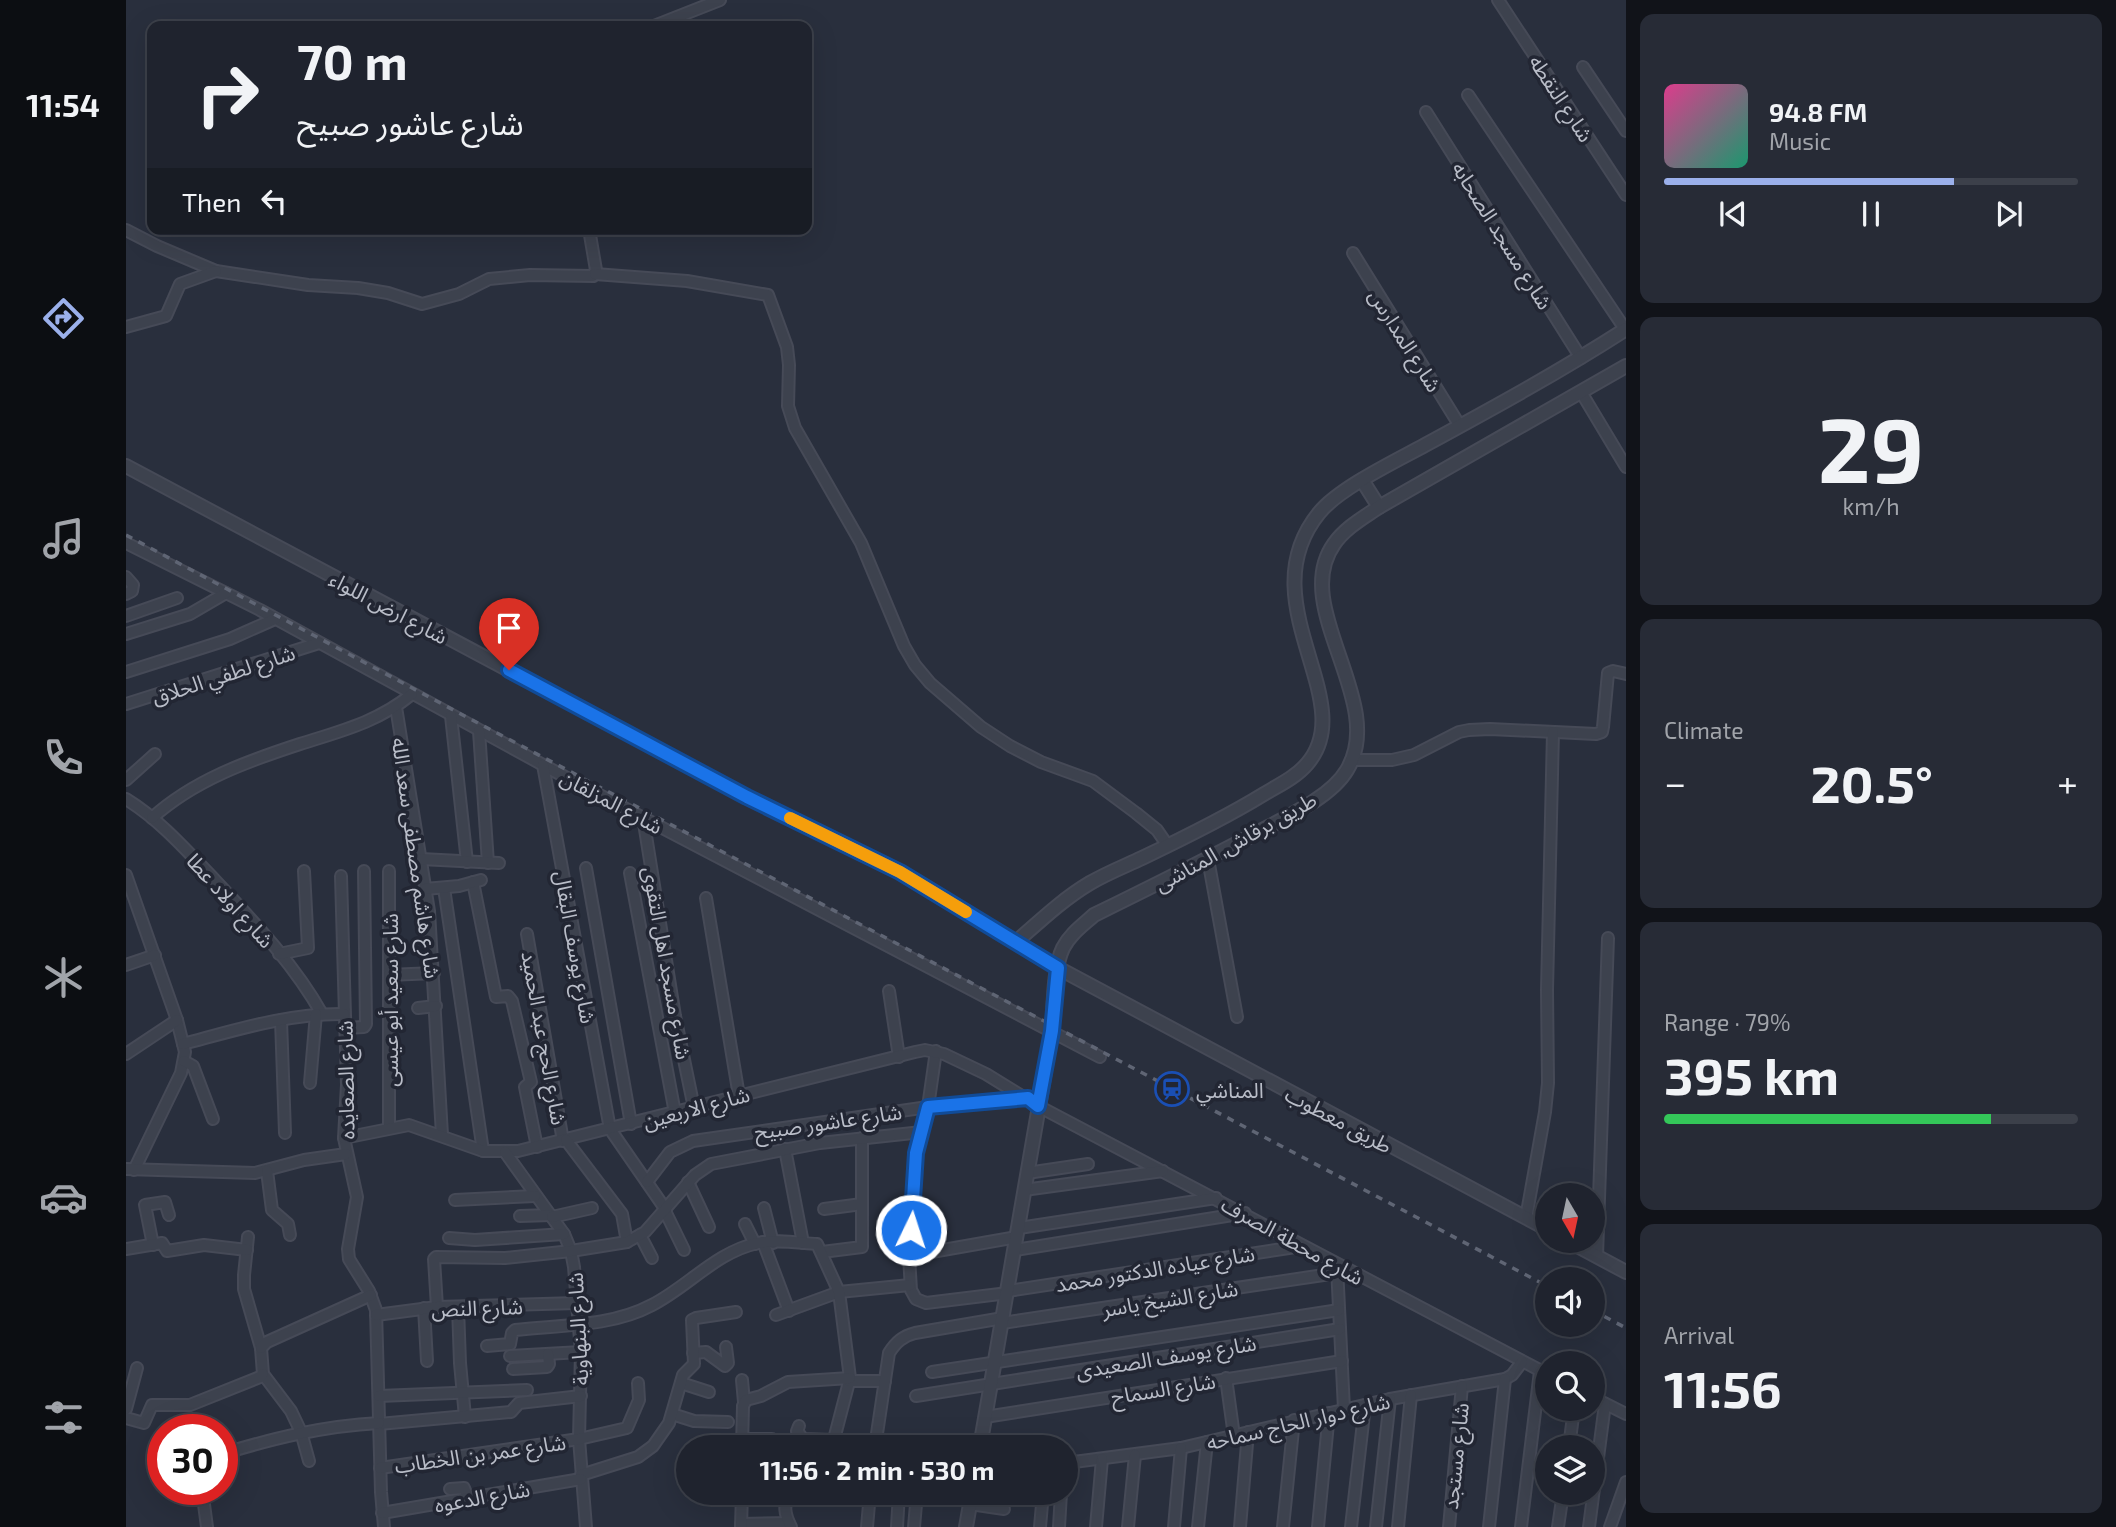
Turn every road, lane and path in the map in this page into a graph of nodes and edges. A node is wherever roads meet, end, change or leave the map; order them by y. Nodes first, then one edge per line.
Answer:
1 (720, 0) edge
2 (1499, 0) edge
3 (667, 21) edge
4 (1583, 67) dead end
5 (1468, 94) dead end
6 (1426, 112) dead end
7 (1626, 131) edge
8 (1626, 195) edge
9 (126, 230) edge
10 (590, 235) edge
11 (1353, 253) dead end
12 (216, 271) junction
13 (595, 274) junction
14 (126, 327) edge
15 (1625, 329) edge
16 (1581, 358) junction
17 (1626, 366) edge
18 (1581, 392) junction
19 (1460, 426) junction
20 (126, 466) edge
21 (1626, 467) edge
22 (1362, 480) junction
23 (1378, 507) junction
24 (126, 543) edge
25 (126, 577) edge
26 (226, 593) junction
27 (126, 594) edge
28 (177, 598) dead end
29 (126, 616) edge
30 (275, 619) junction
31 (126, 634) edge
32 (319, 643) junction
33 (126, 672) edge
34 (1626, 674) edge
35 (412, 694) junction
36 (126, 704) edge
37 (396, 707) junction
38 (451, 716) junction
39 (479, 731) junction
40 (1553, 732) junction
41 (156, 754) dead end
42 (1351, 760) junction
43 (543, 765) junction
44 (126, 780) edge
45 (126, 799) edge
46 (643, 817) junction
47 (152, 818) junction
48 (1168, 846) junction
49 (421, 859) junction
50 (1208, 859) junction
51 (467, 862) junction
52 (586, 868) dead end
53 (304, 871) dead end
54 (364, 871) dead end
55 (389, 871) dead end
56 (629, 873) dead end
57 (126, 875) edge
58 (341, 876) dead end
59 (444, 888) junction
60 (425, 889) junction
61 (706, 898) dead end
62 (527, 934) dead end
63 (1608, 939) dead end
64 (1020, 944) junction
65 (279, 954) junction
66 (155, 955) junction
67 (126, 965) edge
68 (1058, 968) junction
69 (434, 973) junction
70 (389, 975) junction
71 (889, 991) dead end
72 (436, 1006) junction
73 (418, 1008) dead end
74 (319, 1014) junction
75 (344, 1014) junction
76 (1237, 1017) dead end
77 (177, 1020) junction
78 (281, 1020) junction
79 (344, 1028) junction
80 (1052, 1031) junction
81 (183, 1044) junction
82 (936, 1051) junction
83 (126, 1054) edge
84 (899, 1056) junction
85 (1100, 1057) dead end
86 (184, 1061) junction
87 (310, 1083) dead end
88 (739, 1096) junction
89 (1033, 1102) junction
90 (928, 1107) junction
91 (694, 1108) junction
92 (675, 1113) junction
93 (213, 1119) dead end
94 (631, 1124) junction
95 (389, 1128) junction
96 (610, 1129) junction
97 (922, 1132) junction
98 (285, 1133) dead end
99 (442, 1135) junction
100 (344, 1138) junction
101 (862, 1138) junction
102 (565, 1140) junction
103 (537, 1147) junction
104 (785, 1149) junction
105 (483, 1151) junction
106 (505, 1152) junction
107 (346, 1154) junction
108 (1088, 1164) dead end
109 (130, 1170) edge
110 (267, 1171) junction
111 (1163, 1171) junction
112 (1027, 1173) junction
113 (647, 1182) junction
114 (688, 1182) junction
115 (1024, 1191) junction
116 (535, 1196) junction
117 (1216, 1198) junction
118 (455, 1200) dead end
119 (863, 1205) junction
120 (592, 1208) dead end
121 (764, 1208) dead end
122 (824, 1209) dead end
123 (666, 1210) junction
124 (1245, 1213) junction
125 (169, 1215) dead end
126 (520, 1216) dead end
127 (551, 1216) junction
128 (1526, 1218) junction
129 (1535, 1223) edge
130 (745, 1224) dead end
131 (709, 1227) dead end
132 (564, 1234) junction
133 (640, 1235) junction
134 (290, 1236) dead end
135 (248, 1237) dead end
136 (449, 1237) dead end
137 (1017, 1239) junction
138 (627, 1241) junction
139 (763, 1243) junction
140 (803, 1243) junction
141 (153, 1245) junction
142 (1302, 1246) junction
143 (126, 1249) edge
144 (247, 1250) junction
145 (684, 1250) dead end
146 (571, 1251) junction
147 (822, 1252) junction
148 (1591, 1253) edge
149 (909, 1256) junction
150 (1597, 1256) junction
151 (652, 1258) dead end
152 (1337, 1269) junction
153 (1626, 1272) edge
154 (910, 1285) junction
155 (839, 1292) junction
156 (1008, 1292) junction
157 (371, 1295) junction
158 (577, 1303) junction
159 (437, 1307) junction
160 (458, 1307) junction
161 (424, 1308) junction
162 (1339, 1310) junction
163 (789, 1311) junction
164 (736, 1312) dead end
165 (376, 1315) junction
166 (776, 1315) dead end
167 (1003, 1321) junction
168 (580, 1325) junction
169 (1340, 1329) junction
170 (487, 1346) dead end
171 (726, 1347) dead end
172 (261, 1348) junction
173 (581, 1352) junction
174 (693, 1353) junction
175 (548, 1354) junction
176 (510, 1356) dead end
177 (427, 1361) dead end
178 (1342, 1361) junction
179 (995, 1362) junction
180 (1522, 1362) junction
181 (137, 1368) dead end
182 (1535, 1368) edge
183 (513, 1369) dead end
184 (932, 1372) dead end
185 (263, 1374) junction
186 (1226, 1378) junction
187 (849, 1379) junction
188 (1505, 1379) junction
189 (742, 1380) dead end
190 (885, 1381) junction
191 (638, 1383) dead end
192 (681, 1383) junction
193 (991, 1383) junction
194 (1462, 1385) junction
195 (527, 1390) dead end
196 (462, 1392) junction
197 (709, 1392) dead end
198 (1411, 1395) junction
199 (379, 1396) junction
200 (580, 1396) junction
201 (916, 1396) dead end
202 (1390, 1399) junction
203 (744, 1402) junction
204 (1605, 1404) edge
205 (1365, 1405) junction
206 (126, 1409) edge
207 (1344, 1409) junction
208 (1329, 1413) junction
209 (672, 1414) junction
210 (1626, 1414) edge
211 (465, 1417) junction
212 (985, 1417) junction
213 (126, 1418) edge
214 (1294, 1420) junction
215 (1537, 1421) edge
216 (1603, 1421) edge
217 (728, 1423) dead end
218 (379, 1424) junction
219 (799, 1426) dead end
220 (301, 1432) junction
221 (1248, 1432) junction
222 (742, 1435) edge
223 (800, 1435) edge
224 (835, 1435) edge
225 (877, 1435) edge
226 (982, 1435) edge
227 (1234, 1436) junction
228 (579, 1439) junction
229 (1207, 1442) junction
230 (1181, 1448) junction
231 (238, 1450) edge
232 (1135, 1455) junction
233 (1102, 1458) junction
234 (309, 1461) dead end
235 (1078, 1461) edge
236 (380, 1468) junction
237 (581, 1477) junction
238 (1626, 1482) edge
239 (450, 1489) dead end
240 (468, 1498) junction
241 (204, 1505) edge
242 (742, 1505) edge
243 (786, 1505) edge
244 (869, 1505) edge
245 (898, 1505) edge
246 (915, 1505) edge
247 (970, 1505) edge
248 (991, 1505) edge
249 (1042, 1505) edge
250 (1060, 1505) edge
251 (1561, 1505) edge
252 (1004, 1509) dead end
253 (382, 1513) junction
254 (790, 1525) edge
255 (741, 1526) edge
256 (207, 1527) edge
257 (384, 1527) edge
258 (586, 1527) edge
259 (867, 1527) edge
260 (897, 1527) edge
261 (914, 1527) edge
262 (966, 1527) edge
263 (1040, 1527) edge
264 (1059, 1527) edge
265 (1096, 1527) edge
266 (1128, 1527) edge
267 (1174, 1527) edge
268 (1198, 1527) edge
269 (1240, 1527) edge
270 (1283, 1527) edge
271 (1318, 1527) edge
272 (1352, 1527) edge
273 (1376, 1527) edge
274 (1398, 1527) edge
275 (1449, 1527) edge
276 (1489, 1527) edge
277 (1521, 1527) edge
278 (1558, 1527) edge
279 (1589, 1527) edge
280 (1609, 1527) edge

1 - 3 street
2 - 8 street, شارع النقطه
4 - 7 street
5 - 15 street
6 - 16 street, شارع مسجد الصحابه
9 - 12 street
10 - 13 street
11 - 19 street, شارع المدارس
12 - 13 street
12 - 14 street
13 - 48 street
15 - 16 street, طريق برقاش, المناشى
16 - 19 street, طريق برقاش, المناشى
17 - 18 street, طريق برقاش, المناشى
18 - 21 street
18 - 23 street, طريق برقاش, المناشى
19 - 22 street, طريق برقاش, المناشى
20 - 64 street, شارع ارض اللواء
22 - 23 street
22 - 48 street, طريق برقاش, المناشى
23 - 42 street, طريق برقاش, المناشى
24 - 26 street, شارع المزلقان
25 - 27 street
26 - 30 street, شارع المزلقان
26 - 31 street
28 - 29 street
30 - 32 street, شارع المزلقان
30 - 33 street
32 - 35 street, شارع المزلقان
32 - 36 street, شارع لطفي الحلاق
34 - 40 street
35 - 37 street
35 - 38 street, شارع المزلقان
37 - 47 street
37 - 49 street, شارع هاشم مصطفى سعد الله
38 - 39 street, شارع المزلقان
38 - 51 street
39 - 43 street, شارع المزلقان
39 - 51 street
40 - 42 street
40 - 128 street
41 - 44 street
42 - 50 street, طريق برقاش, المناشى
43 - 46 street, شارع المزلقان
43 - 96 street, شارع يوسف البقال
45 - 47 street, شارع اولاد عطا
46 - 80 street, شارع المزلقان
46 - 91 street, شارع مسجد اهل التقوى
47 - 65 street, شارع اولاد عطا
48 - 64 street, طريق برقاش, المناشى
49 - 51 street
49 - 60 street, شارع هاشم مصطفى سعد الله
50 - 68 street, طريق برقاش, المناشى
50 - 76 street
52 - 94 street
53 - 65 street
54 - 79 street
55 - 70 street, شارع سعيد أبو عيسى
56 - 92 street
57 - 66 street
58 - 75 street, شارع الصعايده
59 - 60 street
59 - 103 street
59 - 105 street
60 - 69 street, شارع هاشم مصطفى سعد الله
61 - 88 street
62 - 102 street, شارع الحج عبد الحميد
63 - 150 street
64 - 68 street, شارع ارض اللواء
65 - 74 street, شارع اولاد عطا
66 - 67 street
66 - 77 street
68 - 80 street, طريق برقاش, المناشى
68 - 128 street, طريق معطوب
69 - 70 street
69 - 72 street, شارع هاشم مصطفى سعد الله
70 - 95 street, شارع سعيد أبو عيسى
71 - 84 street
72 - 73 street
72 - 99 street, شارع هاشم مصطفى سعد الله
74 - 75 street
74 - 78 street
74 - 87 street
75 - 79 street, شارع الصعايده
77 - 81 street
77 - 83 street
78 - 81 street
78 - 98 street
79 - 100 street, شارع الصعايده
80 - 85 street, شارع المزلقان
80 - 89 street, طريق برقاش, المناشى
81 - 86 street
82 - 84 street, شارع الاربعين
82 - 89 street
82 - 90 street
84 - 88 street, شارع الاربعين
86 - 93 street
86 - 109 street
88 - 91 street, شارع الاربعين
89 - 90 street, شارع عاشور صبيح
89 - 111 street, شارع محطة الصرف
89 - 112 street, طريق برقاش, المناشى
90 - 97 street
90 - 113 street, شارع عاشور صبيح
91 - 92 street, شارع الاربعين
92 - 94 street, شارع الاربعين
94 - 96 street, شارع الاربعين
95 - 99 street, شارع الاربعين
95 - 100 street, شارع الاربعين
96 - 102 street, شارع الاربعين
96 - 113 street
97 - 101 street
97 - 149 street
99 - 105 street, شارع الاربعين
100 - 107 street, شارع الصعايده
101 - 104 street
101 - 119 street
102 - 103 street, شارع الاربعين
102 - 138 street
103 - 106 street, شارع الاربعين
104 - 114 street
104 - 140 street
105 - 106 street, شارع الاربعين
106 - 116 street, شارع البنهاوية
107 - 110 street
107 - 157 street, شارع الصعايده
108 - 112 street
109 - 110 street
110 - 134 street
111 - 115 street
111 - 117 street, شارع محطة الصرف
112 - 115 street, طريق برقاش, المناشى
113 - 123 street
114 - 123 street
114 - 131 street
115 - 137 street, طريق برقاش, المناشى
116 - 118 street
116 - 127 street, شارع البنهاوية
117 - 124 street, شارع محطة الصرف
117 - 137 street
119 - 122 street
119 - 147 street
120 - 127 street
121 - 139 street
123 - 133 street
123 - 145 street
124 - 137 street
124 - 142 street, شارع محطة الصرف
125 - 141 street
126 - 127 street
127 - 132 street, شارع البنهاوية
128 - 129 street, طريق معطوب
130 - 139 street
132 - 136 street
132 - 146 street, شارع البنهاوية
133 - 138 street
133 - 151 street
135 - 144 street
137 - 149 street
137 - 156 street, طريق برقاش, المناشى
138 - 146 street
139 - 140 street
139 - 163 street
139 - 168 street
140 - 147 street
141 - 143 street
141 - 144 street
142 - 152 street, شارع محطة الصرف
142 - 156 street, شارع عياده الدكتور محمد
144 - 172 street
146 - 158 street, شارع البنهاوية
146 - 159 street
147 - 155 street
148 - 150 street
149 - 154 street
150 - 153 street
152 - 162 street
152 - 167 street, شارع الشيخ ياسر
152 - 180 street, شارع محطة الصرف
154 - 155 street
154 - 156 street, شارع عياده الدكتور محمد
155 - 163 street
155 - 187 street
156 - 167 street, طريق برقاش, المناشى
157 - 165 street, شارع الصعايده
157 - 172 street
158 - 160 street, شارع النص
158 - 168 street, شارع البنهاوية
159 - 160 street, شارع النص
159 - 161 street, شارع النص
160 - 196 street
161 - 165 street, شارع النص
161 - 177 street
162 - 169 street
162 - 179 street
163 - 166 street
164 - 174 street
165 - 199 street, شارع الصعايده
167 - 179 street, طريق برقاش, المناشى
167 - 190 street, شارع الشيخ ياسر
168 - 170 street
168 - 173 street, شارع البنهاوية
169 - 178 street
169 - 193 street, شارع يوسف الصعيدى
171 - 174 street
172 - 185 street
173 - 175 street
173 - 200 street, شارع البنهاوية
174 - 192 street, شارع الدعوه
175 - 176 street
175 - 183 street
178 - 186 street, شارع السماح
178 - 207 street
179 - 184 street
179 - 193 street, طريق برقاش, المناشى
180 - 182 street, شارع محطة الصرف
180 - 188 street
181 - 206 street
185 - 213 street
185 - 220 street
186 - 212 street, شارع السماح
186 - 227 street
187 - 190 street
187 - 203 street
187 - 224 street
188 - 194 street, شارع دوار الحاج سماحه
188 - 276 street
189 - 203 street
190 - 225 street, شارع الشيخ ياسر
191 - 228 street, شارع عمر بن الخطاب
192 - 197 street
192 - 209 street, شارع الدعوه
193 - 201 street, شارع يوسف الصعيدى
193 - 212 street, طريق برقاش, المناشى
194 - 198 street, شارع دوار الحاج سماحه
194 - 275 street, شارع مستجد
195 - 196 street
196 - 199 street
196 - 211 street
198 - 202 street, شارع دوار الحاج سماحه
198 - 274 street
199 - 218 street, شارع الصعايده
200 - 211 street
200 - 228 street, شارع البنهاوية
202 - 205 street, شارع دوار الحاج سماحه
202 - 273 street
203 - 222 street
204 - 210 street
205 - 207 street, شارع دوار الحاج سماحه
205 - 272 street
207 - 208 street, شارع دوار الحاج سماحه
208 - 214 street, شارع دوار الحاج سماحه
208 - 271 street
209 - 217 street
209 - 237 street, شارع الدعوه
211 - 218 street
212 - 226 street, طريق برقاش, المناشى
214 - 221 street, شارع دوار الحاج سماحه
214 - 270 street
215 - 277 street
216 - 279 street
218 - 220 street
218 - 236 street, شارع الصعايده
219 - 223 street
220 - 231 street
220 - 234 street
221 - 227 street, شارع دوار الحاج سماحه
221 - 269 street
227 - 229 street, شارع دوار الحاج سماحه
228 - 236 street, شارع عمر بن الخطاب
228 - 237 street, شارع البنهاوية
229 - 230 street, شارع دوار الحاج سماحه
229 - 268 street
230 - 232 street, شارع دوار الحاج سماحه
230 - 267 street
232 - 233 street, شارع دوار الحاج سماحه
232 - 266 street
233 - 235 street, شارع دوار الحاج سماحه
233 - 265 street
236 - 253 street, شارع الصعايده
237 - 240 street, شارع الدعوه
237 - 258 street, شارع البنهاوية
238 - 280 street
239 - 240 street
240 - 253 street, شارع الدعوه
241 - 256 street
242 - 255 street
243 - 254 street
244 - 259 street
245 - 260 street
246 - 261 street
247 - 262 street
248 - 252 street
249 - 263 street
250 - 264 street
251 - 278 street
253 - 257 street, شارع الصعايده
254 - 255 street

